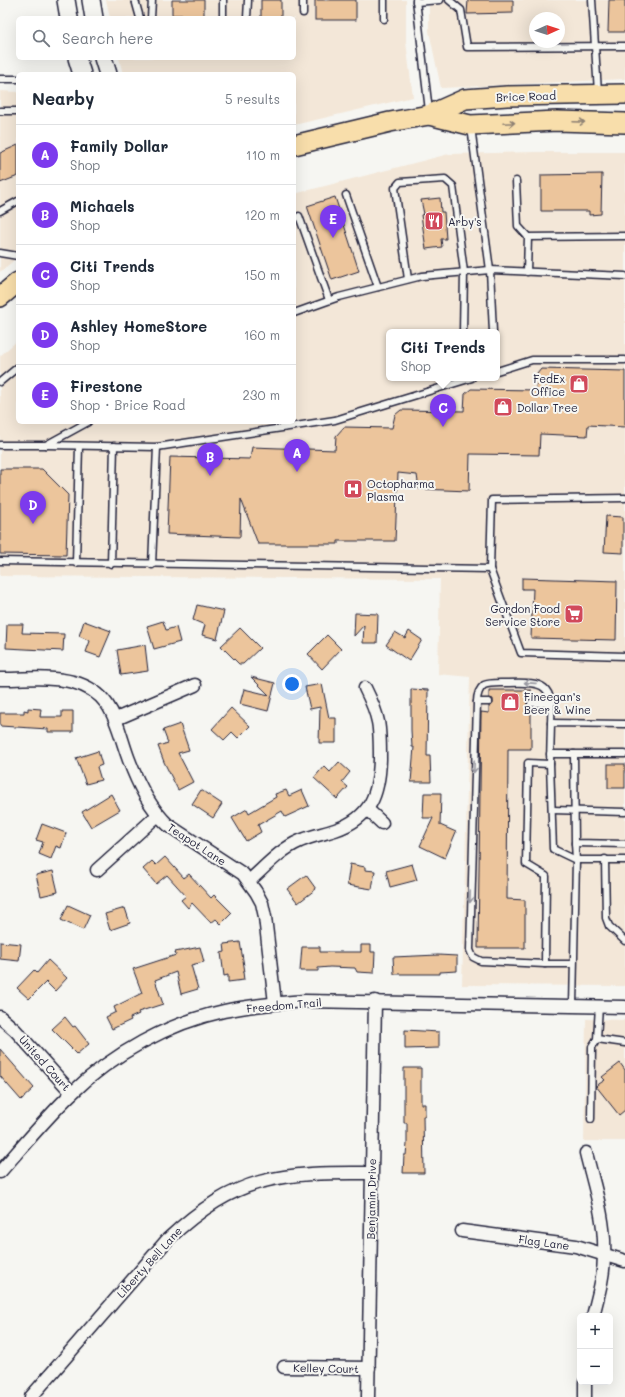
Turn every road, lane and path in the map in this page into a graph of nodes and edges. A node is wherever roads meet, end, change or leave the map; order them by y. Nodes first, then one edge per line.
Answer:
1 (66, 0) edge
2 (91, 0) edge
3 (135, 0) edge
4 (152, 0) edge
5 (223, 0) edge
6 (248, 0) edge
7 (303, 0) edge
8 (384, 0) edge
9 (440, 0) edge
10 (449, 0) edge
11 (592, 0) edge
12 (416, 1) edge
13 (303, 13) dead end
14 (69, 16) edge
15 (94, 16) edge
16 (139, 16) edge
17 (151, 16) edge
18 (223, 16) edge
19 (247, 16) edge
20 (384, 19) dead end
21 (625, 46) edge
22 (594, 48) junction
23 (78, 60) edge
24 (104, 60) edge
25 (81, 72) edge
26 (107, 72) edge
27 (0, 79) edge
28 (16, 79) edge
29 (598, 94) junction
30 (625, 94) edge
31 (0, 111) edge
32 (16, 111) edge
33 (430, 115) junction
34 (625, 122) edge
35 (470, 125) junction
36 (296, 145) edge
37 (516, 181) dead end
38 (346, 195) dead end
39 (16, 202) edge
40 (0, 211) edge
41 (299, 216) dead end
42 (625, 236) edge
43 (528, 237) junction
44 (0, 253) edge
45 (16, 256) edge
46 (490, 270) junction
47 (464, 272) junction
48 (527, 272) junction
49 (625, 276) edge
50 (408, 279) junction
51 (16, 284) edge
52 (378, 287) junction
53 (0, 297) edge
54 (329, 300) junction
55 (296, 312) edge
56 (463, 329) edge
57 (493, 329) edge
58 (625, 360) edge
59 (500, 369) edge
60 (16, 370) edge
61 (457, 381) edge
62 (0, 382) edge
63 (84, 424) edge
64 (0, 445) edge
65 (46, 445) junction
66 (79, 446) junction
67 (114, 446) junction
68 (157, 447) junction
69 (625, 498) edge
70 (0, 562) edge
71 (76, 563) junction
72 (111, 564) junction
73 (152, 565) junction
74 (490, 568) junction
75 (625, 656) edge
76 (0, 679) edge
77 (196, 685) dead end
78 (365, 688) dead end
79 (477, 702) junction
80 (489, 702) dead end
81 (531, 703) dead end
82 (552, 703) junction
83 (116, 719) junction
84 (551, 723) junction
85 (625, 724) edge
86 (550, 754) junction
87 (574, 754) junction
88 (625, 754) edge
89 (550, 764) junction
90 (367, 809) junction
91 (552, 810) junction
92 (574, 810) junction
93 (625, 812) edge
94 (158, 815) junction
95 (382, 823) dead end
96 (575, 843) junction
97 (625, 844) edge
98 (605, 859) junction
99 (576, 860) junction
100 (625, 860) edge
101 (98, 870) dead end
102 (250, 881) junction
103 (625, 941) edge
104 (546, 964) junction
105 (574, 964) junction
106 (375, 1001) junction
107 (275, 1003) junction
108 (573, 1006) junction
109 (599, 1006) junction
110 (625, 1007) edge
111 (0, 1017) edge
112 (597, 1039) junction
113 (625, 1043) edge
114 (72, 1093) junction
115 (591, 1119) dead end
116 (586, 1153) dead end
117 (0, 1172) edge
118 (371, 1173) junction
119 (462, 1231) dead end
120 (604, 1255) junction
121 (625, 1261) edge
122 (594, 1313) edge
123 (284, 1367) dead end
124 (369, 1368) junction
125 (585, 1385) edge
126 (31, 1397) edge
127 (368, 1397) edge
128 (585, 1397) edge

1 - 14 street
2 - 15 street
3 - 16 lane
4 - 17 lane
5 - 18 lane
6 - 19 lane
7 - 13 lane
8 - 20 lane
9 - 12 lane
10 - 22 lane
11 - 22 lane
12 - 33 lane
21 - 22 lane
22 - 29 lane
23 - 25 street
24 - 26 street
27 - 28 lane
29 - 30 main road, Brice Road
29 - 33 main road, Brice Road
31 - 32 lane
33 - 35 main road, Brice Road
33 - 36 main road, Brice Road
35 -> 34 main road, Brice Road
35 - 46 lane
37 - 43 lane
38 - 52 lane
39 - 40 lane
41 - 54 lane
42 - 43 lane
43 - 48 lane
44 - 45 lane
46 - 47 lane
46 - 48 lane
46 - 57 lane
47 - 50 lane
47 - 50 lane
47 - 56 lane
48 - 49 lane
50 - 52 lane
51 - 53 main road
52 - 54 lane
54 - 55 lane
58 - 59 lane
60 - 62 lane
61 - 68 lane
63 - 65 lane
64 - 65 lane
65 - 66 lane
66 - 67 lane
66 - 71 lane
67 - 68 lane
67 - 72 lane
68 - 73 lane
69 - 74 lane
70 - 71 lane
71 - 72 lane
72 - 73 lane
73 - 74 lane
74 - 75 lane
76 - 83 street, Teapot Lane
77 - 83 street
78 - 90 street
79 - 80 lane
82 -> 79 lane
79 -> 104 lane
81 - 82 lane
82 - 84 lane
83 - 94 street, Teapot Lane
84 - 85 lane
84 - 86 lane
86 - 87 lane
86 - 89 lane
87 - 88 lane
87 - 92 lane
89 - 91 lane
89 - 104 lane
90 - 95 street
90 - 102 street
91 - 92 lane
91 - 99 lane
92 - 93 lane
92 - 96 lane
94 - 101 street
94 - 102 street, Teapot Lane
96 - 97 lane
96 - 99 lane
98 - 99 lane
98 - 100 lane
98 - 103 lane
99 - 105 lane
102 - 107 street, Teapot Lane
104 - 105 lane
105 - 108 lane
106 - 107 street, Freedom Trail
106 - 108 street, Freedom Trail
106 - 118 street, Benjamin Drive
107 - 114 street, Freedom Trail
108 - 109 street, Freedom Trail
109 - 110 street, Freedom Trail
109 - 112 lane
111 - 114 street, United Court
112 - 113 lane
112 - 115 lane
114 - 117 street, Freedom Trail
116 - 120 street
118 - 124 street, Benjamin Drive
118 - 126 street, Liberty Bell Lane
119 - 120 street, Flag Lane
120 - 121 street, Flag Lane
120 - 122 street
123 - 124 street, Kelley Court
124 - 127 street, Benjamin Drive
125 - 128 street

